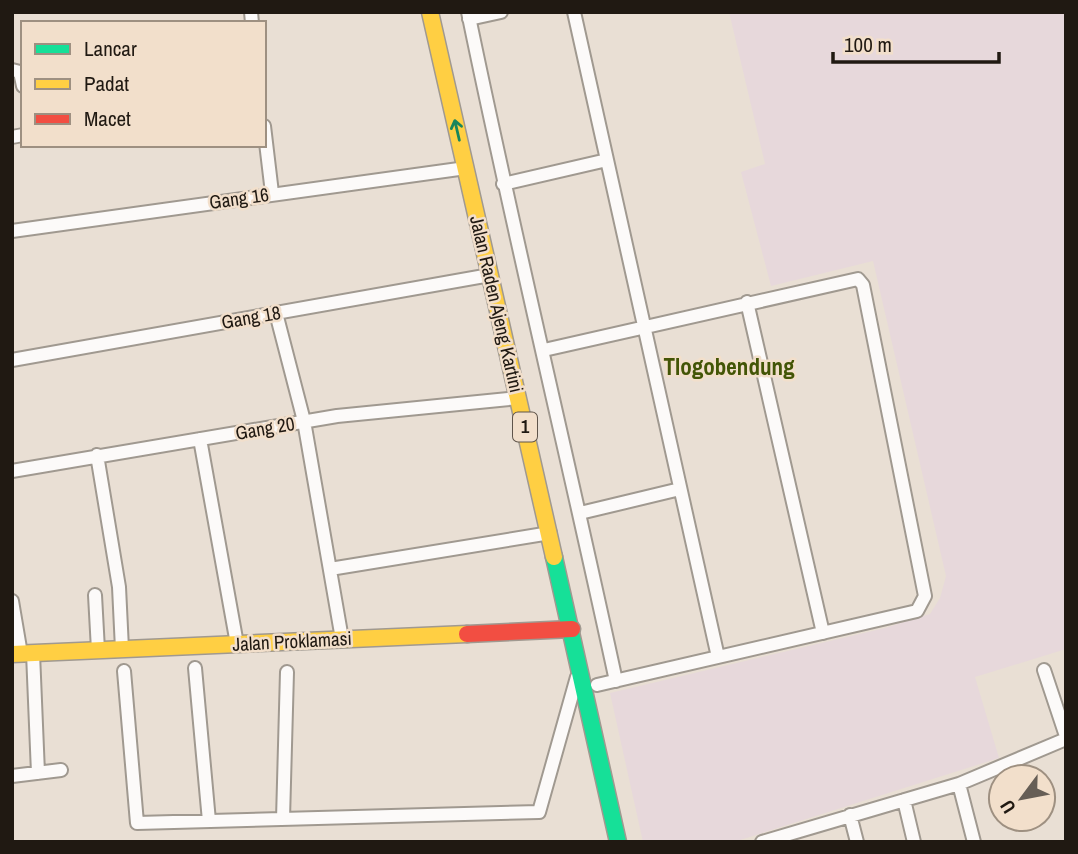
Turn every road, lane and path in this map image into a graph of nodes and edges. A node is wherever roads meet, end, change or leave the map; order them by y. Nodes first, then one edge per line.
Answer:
1 (430, 12) edge
2 (444, 12) edge
3 (501, 12) edge
4 (574, 12) edge
5 (468, 16) edge
6 (266, 143) edge
7 (607, 160) junction
8 (466, 168) junction
9 (503, 184) junction
10 (272, 193) junction
11 (12, 230) edge
12 (490, 275) junction
13 (747, 302) junction
14 (276, 313) junction
15 (644, 326) junction
16 (544, 350) junction
17 (12, 360) edge
18 (519, 398) junction
19 (304, 421) junction
20 (200, 439) junction
21 (97, 455) junction
22 (12, 471) edge
23 (680, 489) junction
24 (580, 513) junction
25 (550, 533) junction
26 (330, 569) junction
27 (95, 596) dead end
28 (12, 601) edge
29 (572, 629) junction
30 (823, 632) junction
31 (342, 639) junction
32 (237, 644) junction
33 (122, 649) junction
34 (98, 650) junction
35 (22, 654) edge
36 (718, 657) junction
37 (580, 667) junction
38 (195, 668) dead end
39 (1044, 670) dead end
40 (124, 671) dead end
41 (287, 672) dead end
42 (616, 681) junction
43 (597, 685) junction
44 (1066, 737) edge
45 (61, 770) dead end
46 (38, 773) junction
47 (12, 776) edge
48 (959, 784) junction
49 (904, 800) junction
50 (850, 816) junction
51 (284, 819) junction
52 (209, 821) junction
53 (618, 842) edge
54 (631, 842) edge
55 (762, 842) edge
56 (858, 842) edge
57 (914, 842) edge
58 (974, 842) edge

8 -> 1 main road, Jalan Raden Ajeng Kartini / 1
2 - 43 main road, Jalan Raden Ajeng Kartini / 1
3 - 5 street
4 - 7 street
5 - 9 street
6 - 10 street
7 - 9 street
7 - 15 street
8 - 10 street, Gang 16
8 - 12 main road, Jalan Raden Ajeng Kartini / 1
9 - 16 street
10 - 11 street, Gang 16
12 - 14 street, Gang 18
12 - 18 main road, Jalan Raden Ajeng Kartini / 1
13 - 15 street
13 - 30 street
13 - 30 street
14 - 17 street, Gang 18
14 - 19 street
15 - 16 street
15 - 23 street
16 - 24 street
18 - 19 street, Gang 20
18 - 25 main road, Jalan Raden Ajeng Kartini / 1
19 - 20 street, Gang 20
19 - 26 street
20 - 21 street, Gang 20
20 - 32 street
21 - 22 street, Gang 20
21 - 33 street
23 - 24 street
23 - 36 street
24 - 42 street
25 - 26 street
25 - 29 main road, Jalan Raden Ajeng Kartini / 1
26 - 31 street
27 - 34 street
28 - 35 street
29 - 31 main road, Jalan Proklamasi
29 - 37 main road, Jalan Raden Ajeng Kartini / 1
30 - 36 street
31 - 32 main road, Jalan Proklamasi
32 - 33 main road, Jalan Proklamasi
33 - 34 main road, Jalan Proklamasi
34 - 35 main road, Jalan Proklamasi
35 - 46 street
36 - 42 street
37 - 51 street
37 - 53 main road, Jalan Raden Ajeng Kartini / 1
38 - 52 street
39 - 44 street
40 - 52 street
41 - 51 street
42 - 43 street
43 - 54 main road, Jalan Raden Ajeng Kartini / 1
44 - 48 street
45 - 46 street
46 - 47 street
48 - 49 street
48 - 58 street
49 - 50 street
49 - 57 street
50 - 55 street
50 - 56 street
51 - 52 street

